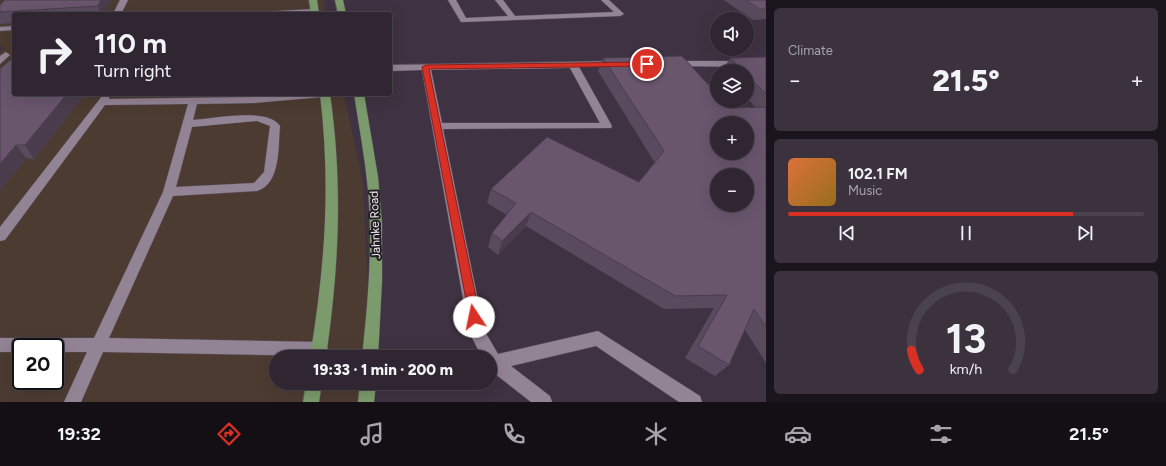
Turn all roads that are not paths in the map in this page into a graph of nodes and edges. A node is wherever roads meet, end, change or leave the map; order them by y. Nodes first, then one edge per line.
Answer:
1 (124, 0) edge
2 (313, 0) edge
3 (339, 0) edge
4 (452, 0) edge
5 (499, 0) edge
6 (605, 0) edge
7 (118, 12) edge
8 (315, 12) edge
9 (342, 12) edge
10 (513, 18) junction
11 (12, 28) edge
12 (0, 29) edge
13 (573, 64) junction
14 (627, 64) edge
15 (666, 64) edge
16 (766, 64) edge
17 (426, 67) junction
18 (392, 68) edge
19 (301, 96) edge
20 (324, 96) edge
21 (358, 96) edge
22 (105, 98) edge
23 (193, 102) junction
24 (187, 124) junction
25 (437, 126) junction
26 (169, 192) junction
27 (0, 236) edge
28 (0, 345) edge
29 (98, 345) junction
30 (319, 350) edge
31 (371, 350) edge
32 (487, 350) edge
33 (269, 351) edge
34 (497, 362) edge
35 (497, 365) edge
36 (313, 390) edge
37 (367, 390) edge
38 (72, 402) edge
39 (311, 402) edge
40 (366, 402) edge
41 (544, 402) edge
42 (694, 402) edge

1 - 7 lane
2 - 8 main road
3 - 9 main road
4 - 10 lane
5 - 10 lane
6 - 10 lane
11 - 12 lane
13 - 14 lane
13 - 17 lane
13 - 25 lane
15 - 16 lane
17 - 18 lane
17 - 25 lane
19 - 23 lane
20 - 30 main road
21 - 31 main road, Jahnke Road
22 - 23 lane
22 - 27 lane
23 - 24 lane
24 - 26 lane
24 - 26 lane
25 - 32 lane
26 - 29 lane
28 - 29 lane
29 - 33 lane
29 - 38 lane
34 - 42 lane
35 - 41 lane
36 - 39 main road
37 - 40 main road

